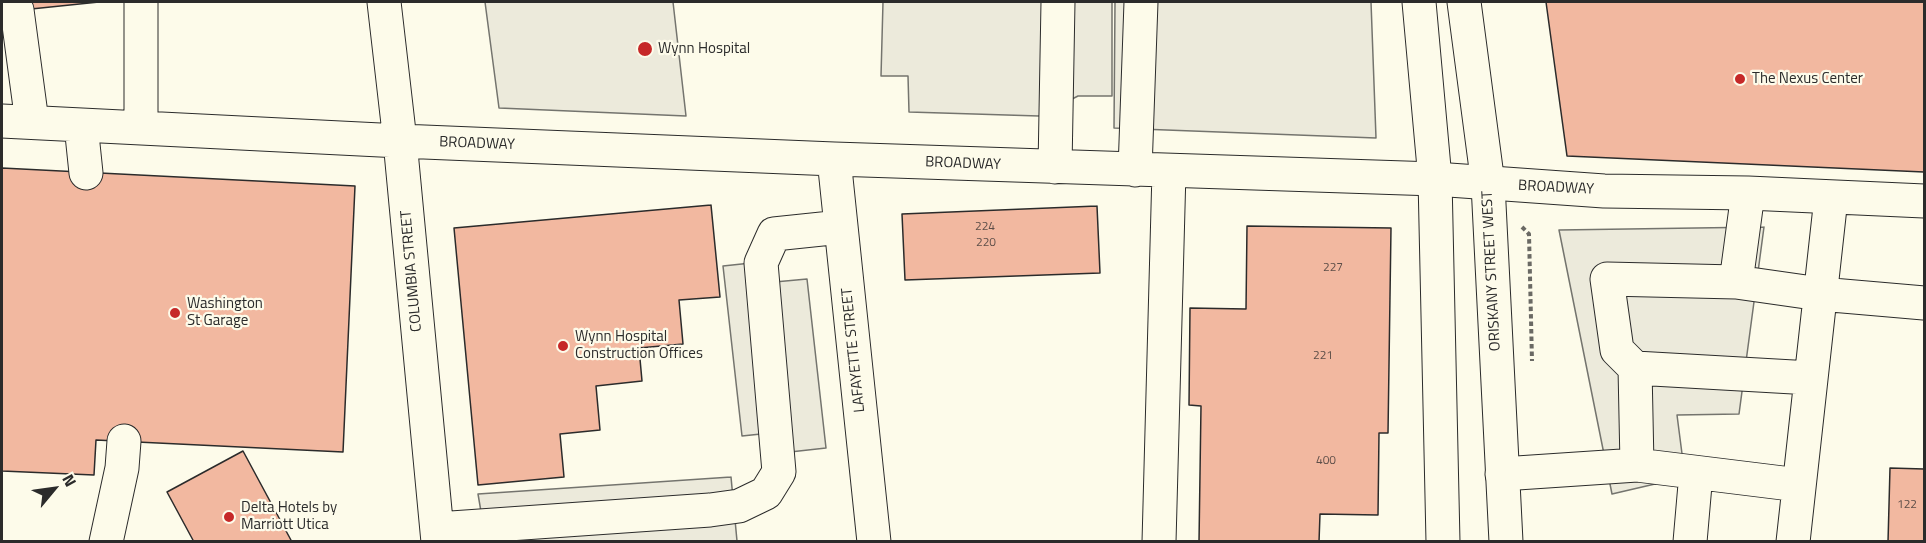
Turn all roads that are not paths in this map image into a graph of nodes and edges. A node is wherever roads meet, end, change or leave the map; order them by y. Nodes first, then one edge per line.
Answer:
1 (141, 2) edge
2 (394, 2) edge
3 (1058, 2) edge
4 (1141, 2) edge
5 (1419, 2) edge
6 (1464, 2) edge
7 (17, 10) dead end
8 (17, 122) edge
9 (81, 125) junction
10 (141, 128) junction
11 (400, 141) junction
12 (834, 159) junction
13 (1055, 167) junction
14 (1135, 170) junction
15 (1169, 171) junction
16 (86, 173) dead end
17 (1435, 179) junction
18 (1488, 184) junction
19 (1748, 193) junction
20 (1831, 198) junction
21 (1924, 201) edge
22 (841, 227) junction
23 (1736, 282) junction
24 (1820, 294) junction
25 (1924, 303) edge
26 (1635, 368) junction
27 (1811, 378) junction
28 (124, 441) dead end
29 (1636, 465) junction
30 (1696, 472) junction
31 (1502, 474) junction
32 (1799, 485) junction
33 (438, 535) edge
34 (106, 542) edge
35 (874, 542) edge
36 (1159, 542) edge
37 (1443, 542) edge
38 (1506, 542) edge
39 (1690, 542) edge
40 (1793, 542) edge

1 - 10 street
2 - 11 street, COLUMBIA STREET
3 - 13 street
4 - 14 street
5 - 17 street
6 - 18 street, ORISKANY STREET WEST
7 - 8 street
8 - 9 street, BROADWAY
9 - 10 street, BROADWAY
9 - 16 street
10 - 11 street, BROADWAY
11 - 12 street, BROADWAY
11 - 33 street, COLUMBIA STREET
12 - 13 street, BROADWAY
12 - 22 street, LAFAYETTE STREET
13 - 14 street, BROADWAY
14 - 15 street, BROADWAY
15 - 17 street, BROADWAY
15 - 36 street
17 - 18 street, BROADWAY
17 - 37 street
18 - 19 street, BROADWAY
18 - 31 street, ORISKANY STREET WEST
19 - 20 street, BROADWAY
19 - 23 street
20 - 21 street, BROADWAY
20 - 24 street
22 - 33 street
22 - 35 street, LAFAYETTE STREET
23 - 24 street
23 - 26 street
24 - 25 street
24 - 27 street
26 - 27 street
26 - 29 street
27 - 32 street
28 - 34 street
29 - 30 street
29 - 31 street
30 - 32 street
30 - 39 street
31 - 38 street, ORISKANY STREET WEST
32 - 40 street

